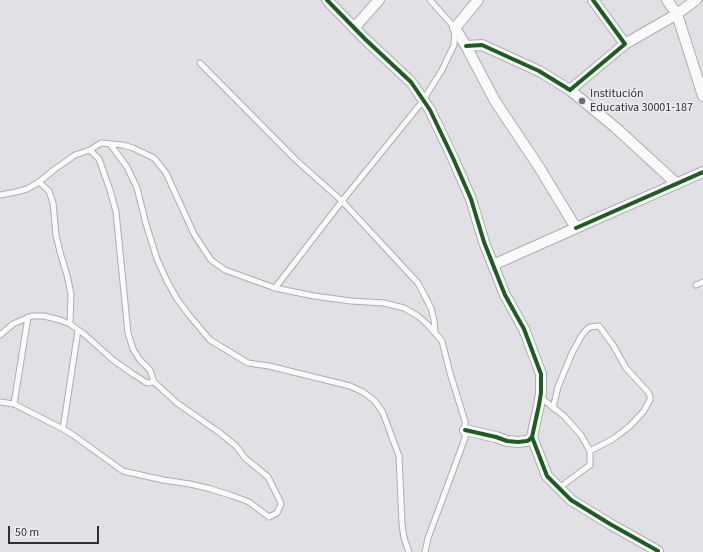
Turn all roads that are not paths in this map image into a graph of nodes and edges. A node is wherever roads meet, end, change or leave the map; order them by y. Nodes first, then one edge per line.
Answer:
1 (327, 0) edge
2 (379, 0) edge
3 (430, 0) edge
4 (478, 0) edge
5 (593, 0) edge
6 (668, 0) edge
7 (696, 0) edge
8 (677, 14) junction
9 (354, 28) junction
10 (455, 28) junction
11 (625, 44) junction
12 (466, 46) junction
13 (200, 63) dead end
14 (570, 90) junction
15 (703, 96) edge
16 (423, 100) junction
17 (110, 144) junction
18 (90, 150) junction
19 (703, 172) edge
20 (39, 182) junction
21 (677, 184) junction
22 (0, 195) edge
23 (342, 201) junction
24 (576, 228) junction
25 (493, 265) junction
26 (703, 282) edge
27 (696, 285) dead end
28 (274, 288) junction
29 (28, 318) junction
30 (70, 324) junction
31 (78, 330) junction
32 (435, 332) junction
33 (0, 335) edge
34 (154, 382) junction
35 (540, 397) junction
36 (0, 402) edge
37 (14, 404) junction
38 (553, 408) junction
39 (63, 429) junction
40 (465, 430) junction
41 (532, 437) junction
42 (590, 450) junction
43 (559, 488) junction
44 (658, 551) dead end
45 (409, 552) edge
46 (425, 552) edge

1 - 9 street
2 - 9 street
3 - 10 lane
4 - 10 street
5 - 11 street
6 - 8 street
7 - 8 street
8 - 11 street
8 - 15 street
9 - 16 street
10 - 12 street
10 - 16 lane
11 - 14 street
12 - 14 street
12 - 24 street
13 - 23 lane
14 - 21 street
16 - 23 lane
16 - 25 street
17 - 18 lane
17 - 28 lane
17 - 45 lane
18 - 20 lane
18 - 34 lane
19 - 21 street
20 - 22 lane
20 - 30 lane
21 - 24 street
23 - 28 lane
23 - 32 lane
24 - 25 street
25 - 35 street
26 - 27 lane
28 - 32 lane
29 - 30 lane
29 - 33 lane
29 - 37 lane
30 - 31 lane
31 - 34 lane
31 - 39 lane
32 - 40 lane
34 - 39 lane
35 - 38 lane
35 - 41 street
36 - 37 lane
37 - 39 lane
38 - 42 lane
38 - 42 lane
40 - 41 street
40 - 46 lane
41 - 43 street
42 - 43 lane
43 - 44 street

